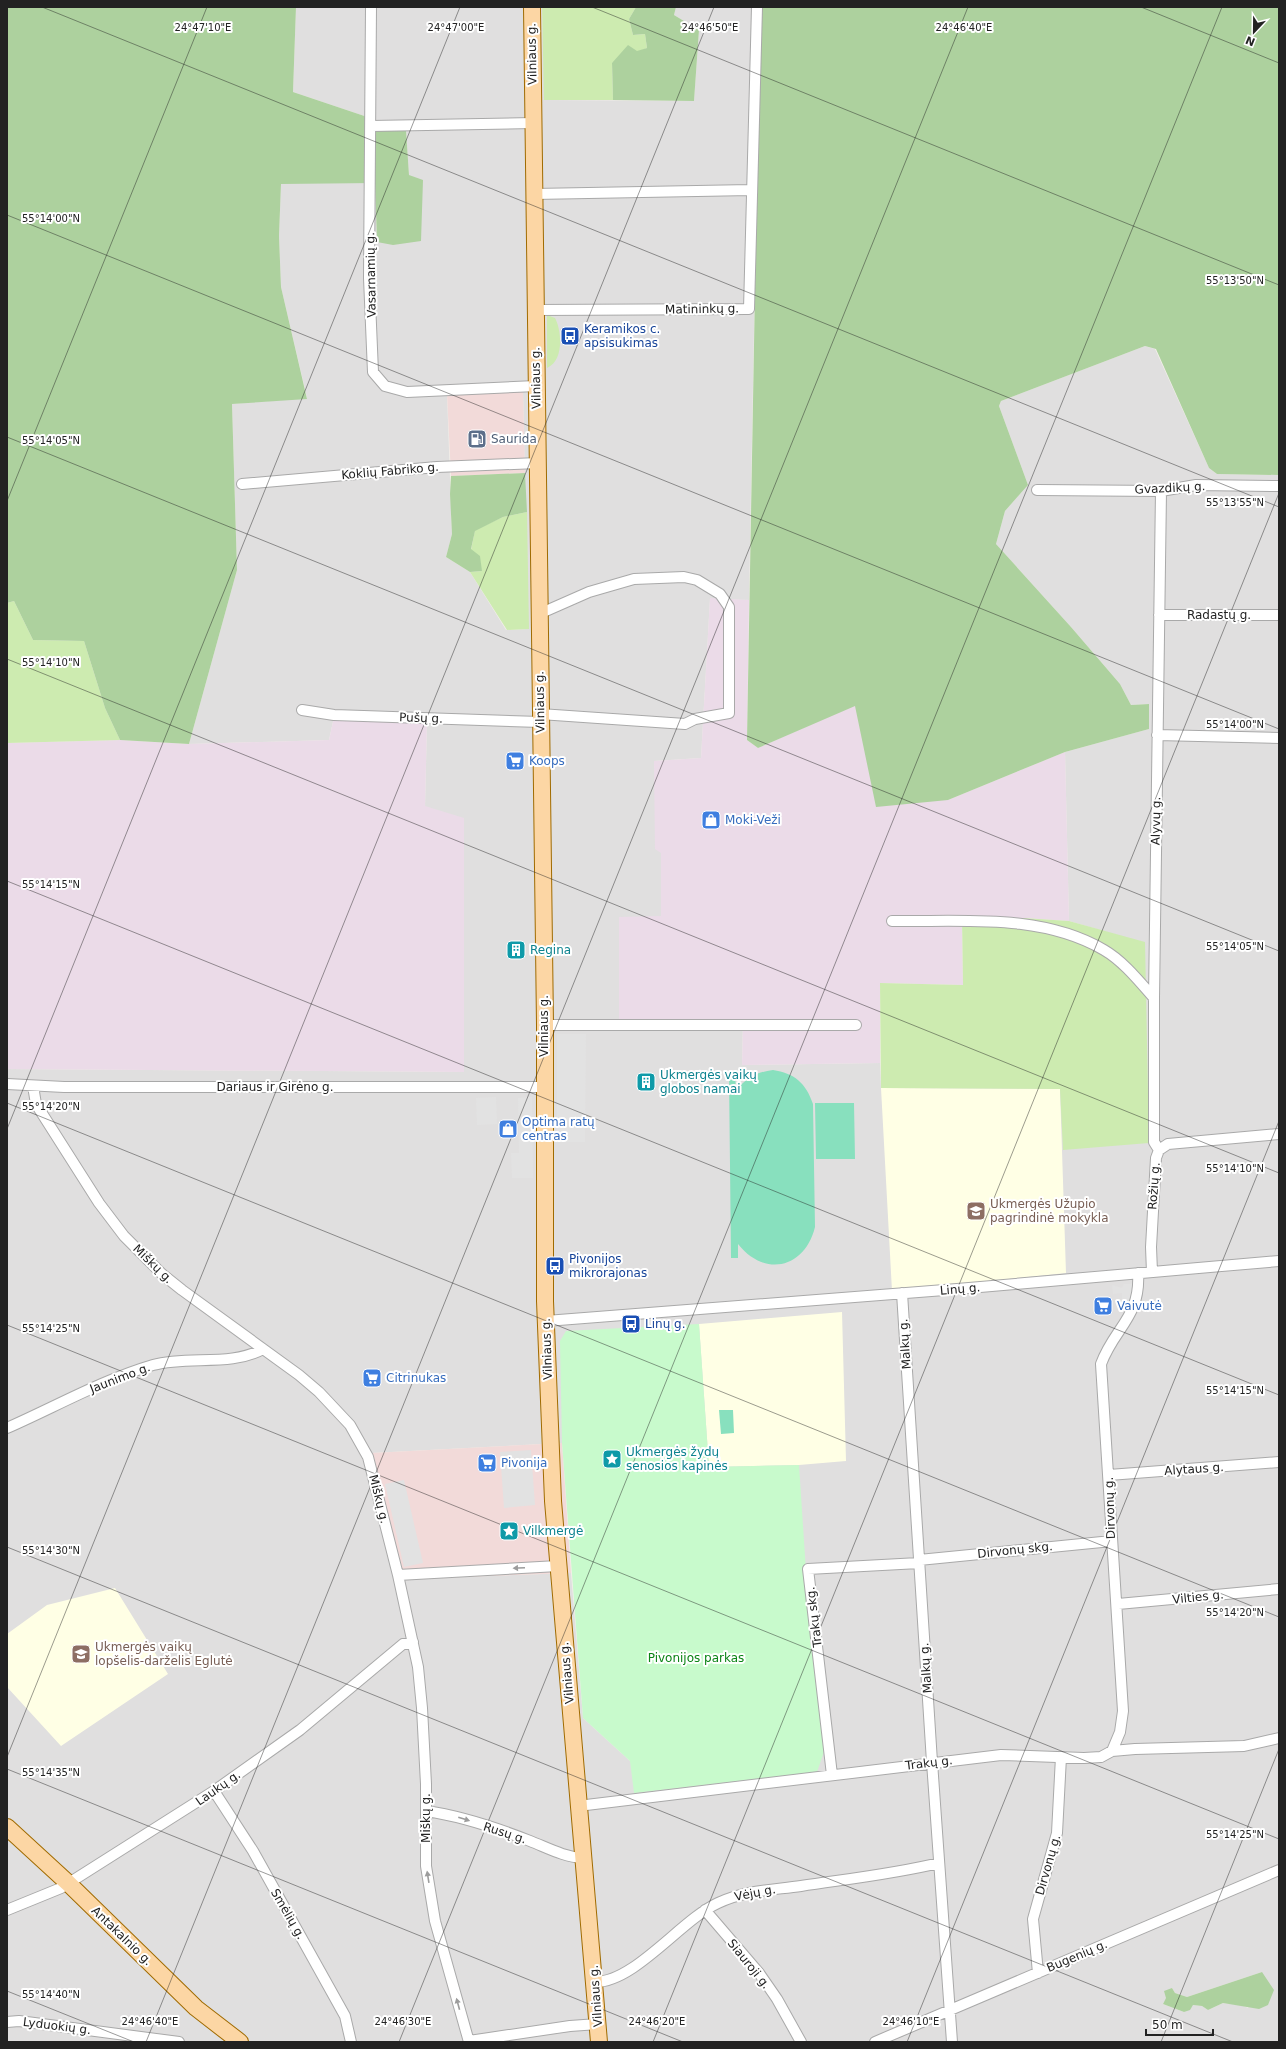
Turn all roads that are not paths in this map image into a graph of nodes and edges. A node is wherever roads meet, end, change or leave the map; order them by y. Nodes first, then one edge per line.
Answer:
1 (371, 7) edge
2 (532, 7) edge
3 (757, 7) edge
4 (534, 122) junction
5 (371, 126) junction
6 (751, 190) junction
7 (534, 194) junction
8 (535, 310) junction
9 (536, 386) junction
10 (538, 463) junction
11 (242, 484) dead end
12 (1279, 486) edge
13 (1037, 490) dead end
14 (1161, 491) junction
15 (539, 614) junction
16 (1159, 615) junction
17 (1279, 615) edge
18 (302, 710) dead end
19 (540, 718) junction
20 (1158, 735) junction
21 (1279, 738) edge
22 (892, 921) dead end
23 (1154, 998) junction
24 (545, 1025) junction
25 (856, 1026) dead end
26 (7, 1084) edge
27 (33, 1086) junction
28 (544, 1087) junction
29 (1279, 1134) edge
30 (1159, 1150) junction
31 (1279, 1261) edge
32 (1152, 1272) junction
33 (1138, 1273) junction
34 (902, 1293) junction
35 (546, 1321) junction
36 (264, 1349) junction
37 (7, 1428) edge
38 (1279, 1462) edge
39 (1109, 1475) junction
40 (1112, 1541) junction
41 (919, 1561) junction
42 (558, 1566) junction
43 (398, 1575) junction
44 (1279, 1589) edge
45 (1118, 1604) junction
46 (413, 1642) junction
47 (1279, 1738) edge
48 (1112, 1751) junction
49 (1061, 1756) junction
50 (932, 1762) junction
51 (832, 1775) junction
52 (214, 1791) junction
53 (578, 1806) junction
54 (426, 1811) junction
55 (7, 1828) edge
56 (583, 1858) junction
57 (939, 1863) junction
58 (1279, 1870) edge
59 (68, 1883) junction
60 (7, 1910) edge
61 (705, 1910) junction
62 (1038, 1972) junction
63 (595, 1982) junction
64 (950, 2011) junction
65 (7, 2022) edge
66 (598, 2024) junction
67 (236, 2041) edge
68 (179, 2042) edge
69 (351, 2042) edge
70 (469, 2042) edge
71 (599, 2042) edge
72 (801, 2042) edge
73 (875, 2042) edge
74 (952, 2042) edge

1 - 5 street, Vasarnamių g.
2 - 4 main road, Vilniaus g.
3 - 6 street, Matininkų g.
4 - 5 street
4 - 7 main road, Vilniaus g.
5 - 9 street, Vasarnamių g.
6 - 7 street
6 - 8 street, Matininkų g.
7 - 8 main road, Vilniaus g.
8 - 9 main road, Vilniaus g.
9 - 10 main road, Vilniaus g.
10 - 11 street, Koklių Fabriko g.
10 - 15 main road, Vilniaus g.
12 - 14 street, Gvazdikų g.
13 - 14 street, Gvazdikų g.
14 - 16 street, Alyvų g.
15 - 19 main road, Vilniaus g.
15 - 19 street, Pušų g.
16 - 17 street, Radastų g.
16 - 20 street, Alyvų g.
18 - 19 street, Pušų g.
19 - 24 main road, Vilniaus g.
20 - 21 street
20 - 23 street, Alyvų g.
22 - 23 street
23 - 30 street, Alyvų g.
24 - 25 street
24 - 28 main road, Vilniaus g.
26 - 27 street, Dariaus ir Girėno g.
27 - 28 street, Dariaus ir Girėno g.
27 - 36 street, Miškų g.
28 - 35 main road, Vilniaus g.
29 - 30 street, Rožių g.
30 - 32 street, Rožių g.
31 - 32 street, Linų g.
32 - 33 street, Linų g.
33 - 34 street, Linų g.
33 - 39 street, Dirvonų g.
34 - 35 street, Linų g.
34 - 41 street, Malkų g.
35 - 42 main road, Vilniaus g.
36 - 37 street, Jaunimo g.
36 - 43 street, Miškų g.
38 - 39 street, Alytaus g.
39 - 40 street, Dirvonų g.
40 - 41 street, Dirvonų skg.
40 - 45 street, Dirvonų g.
41 - 50 street, Malkų g.
41 - 51 street, Trakų skg.
42 -> 43 street
42 - 53 main road, Vilniaus g.
43 - 46 street, Miškų g.
44 - 45 street, Vilties g.
45 - 48 street, Dirvonų g.
46 - 52 street, Laukų g.
46 - 54 street, Miškų g.
47 - 48 street, Trakų g.
48 - 49 street, Trakų g.
49 - 50 street, Trakų g.
49 - 62 street, Dirvonų g.
50 - 51 street, Trakų g.
50 - 57 street, Malkų g.
51 - 53 street, Trakų g.
52 - 59 street, Laukų g.
52 - 69 street, Smėlių g.
53 - 56 main road, Vilniaus g.
54 -> 56 street, Rusų g.
70 -> 54 street, Miškų g.
55 - 59 main road, Antakalnio g.
56 - 63 main road, Vilniaus g.
57 - 61 street, Vėjų g.
57 - 64 street, Malkų g.
58 - 62 street, Bugenių g.
59 - 60 street, Laukų g.
59 - 67 main road, Antakalnio g.
61 - 63 street, Vėjų g.
61 - 72 street, Siauroji g.
62 - 64 street, Bugenių g.
63 - 66 main road, Vilniaus g.
64 - 73 street, Bugenių g.
64 - 74 street, Malkų g.
65 - 68 street, Lyduokių g.
66 - 70 street
66 - 71 main road, Vilniaus g.

